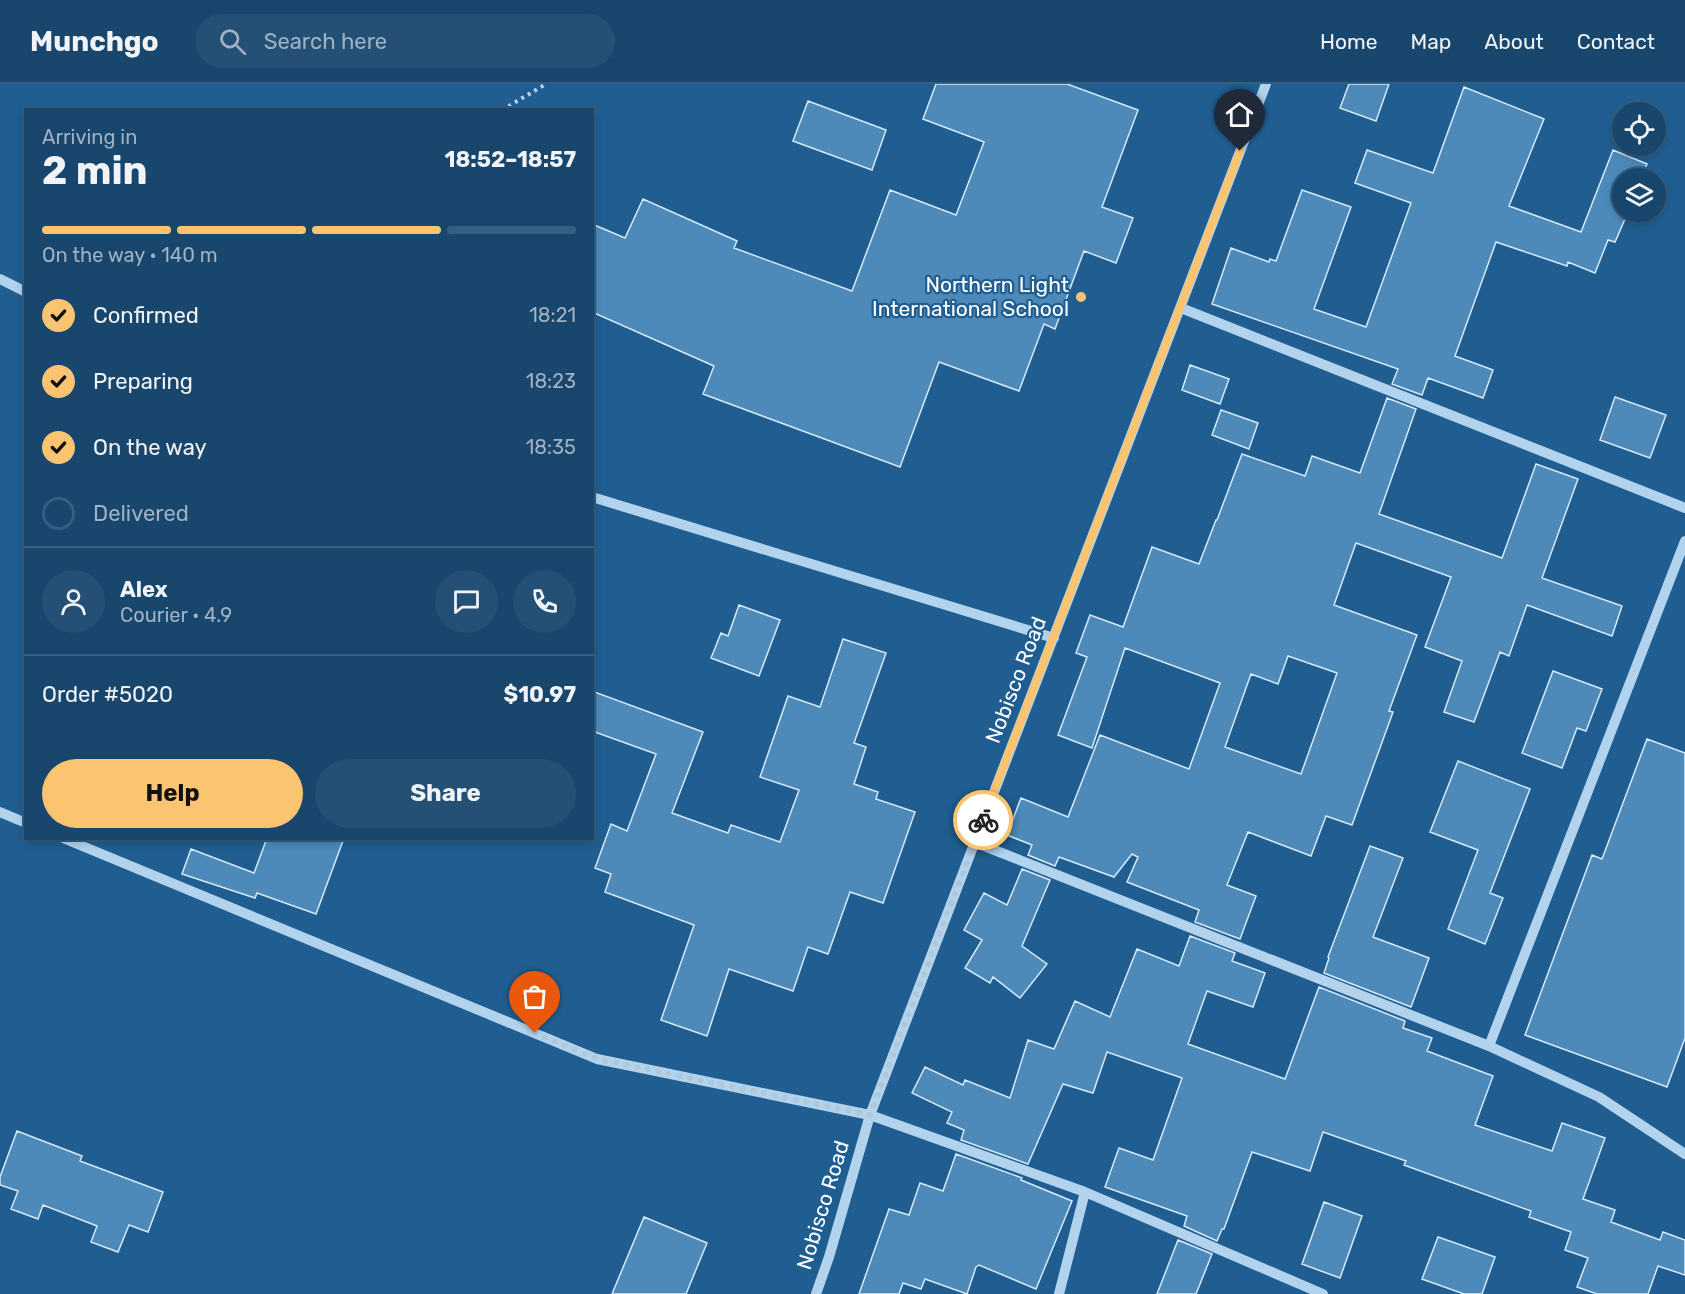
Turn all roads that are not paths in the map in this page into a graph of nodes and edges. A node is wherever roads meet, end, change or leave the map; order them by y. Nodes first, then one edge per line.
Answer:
1 (1266, 84) edge
2 (0, 279) edge
3 (24, 291) edge
4 (1181, 308) junction
5 (594, 498) edge
6 (1685, 508) edge
7 (1685, 542) edge
8 (1054, 638) junction
9 (0, 812) edge
10 (24, 822) edge
11 (68, 840) edge
12 (974, 842) junction
13 (1489, 1046) junction
14 (870, 1115) junction
15 (1685, 1154) edge
16 (1085, 1192) junction
17 (816, 1294) edge
18 (1059, 1294) edge
19 (1323, 1294) edge

1 - 4 street, Nobisco Road
2 - 3 street
4 - 6 street
4 - 8 street, Nobisco Road
5 - 8 street
7 - 13 street
8 - 12 street, Nobisco Road
9 - 10 street
11 - 14 street
12 - 13 street
12 - 14 street, Nobisco Road
13 - 15 street
14 - 16 street
14 - 17 street, Nobisco Road
16 - 18 street
16 - 19 street

